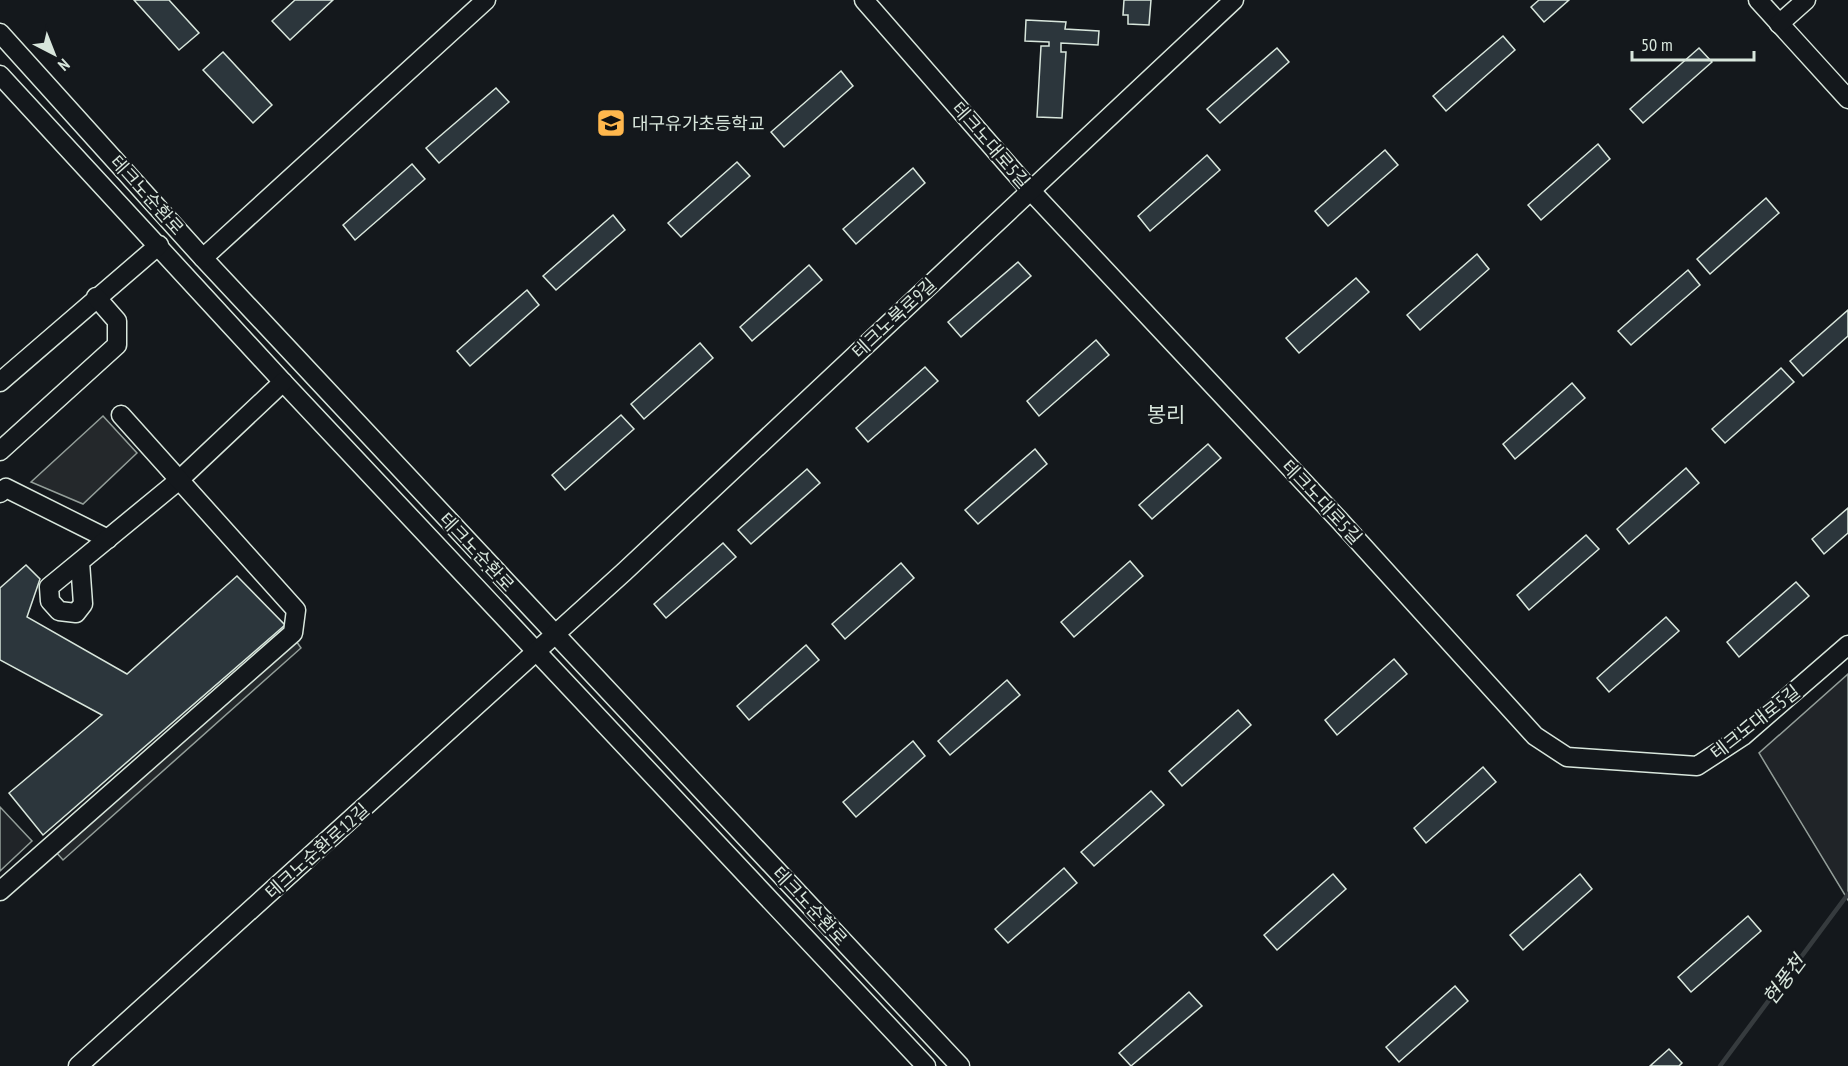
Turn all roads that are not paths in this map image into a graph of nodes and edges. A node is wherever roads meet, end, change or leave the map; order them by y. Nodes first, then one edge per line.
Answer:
1 (486, 0) edge
2 (864, 0) edge
3 (1234, 0) edge
4 (1758, 0) edge
5 (1806, 0) edge
6 (1779, 24) junction
7 (0, 33) edge
8 (0, 75) edge
9 (1848, 99) edge
10 (1030, 190) junction
11 (159, 244) junction
12 (203, 258) junction
13 (96, 297) junction
14 (0, 382) edge
15 (283, 382) junction
16 (121, 415) dead end
17 (0, 451) edge
18 (178, 481) junction
19 (0, 493) edge
20 (108, 539) junction
21 (80, 562) dead end
22 (555, 635) junction
23 (1848, 645) edge
24 (537, 653) junction
25 (0, 891) edge
26 (78, 1066) edge
27 (926, 1066) edge
28 (960, 1066) edge

1 - 12 street
2 - 10 street, 테크노대로5길
3 - 10 street, 테크노북로9길
4 - 6 street
5 - 6 street
6 - 9 street
7 - 12 street, 테크노순환로
8 - 11 street, 테크노순환로
10 - 22 street, 테크노북로9길
10 - 23 street, 테크노대로5길
11 - 13 street
11 - 15 street, 테크노순환로
12 - 22 street, 테크노순환로
13 - 14 street
13 - 17 street
15 - 18 street
15 - 24 street, 테크노순환로
16 - 18 street
18 - 20 street
18 - 25 street
19 - 20 street
20 - 21 street
22 - 24 street, 테크노순환로12길
22 - 28 street, 테크노순환로
24 - 26 street, 테크노순환로12길
24 - 27 street, 테크노순환로

